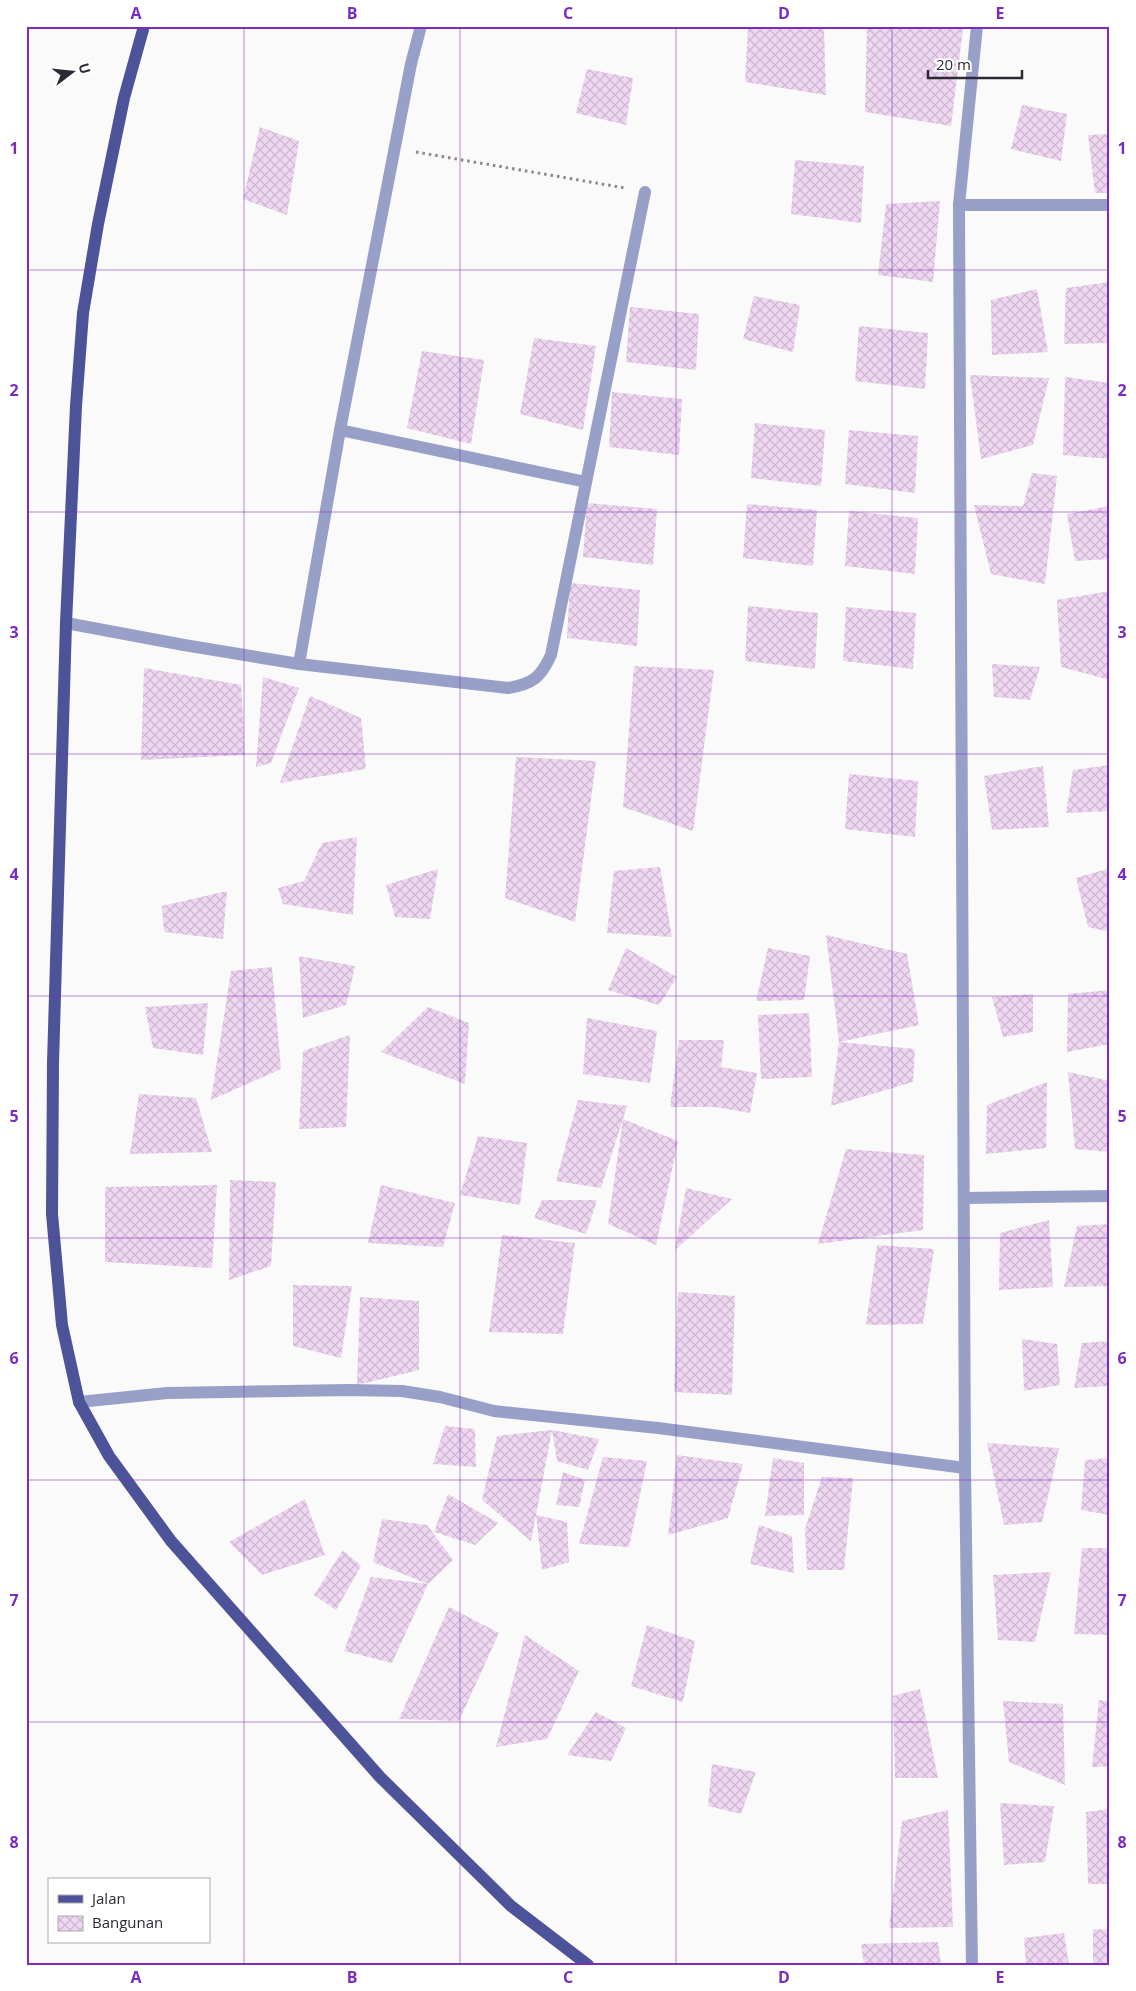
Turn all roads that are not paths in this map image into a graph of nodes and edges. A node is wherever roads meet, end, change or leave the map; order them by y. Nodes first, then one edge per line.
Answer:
1 (144, 26) edge
2 (421, 26) edge
3 (977, 26) edge
4 (645, 192) road end
5 (959, 205) junction
6 (1110, 205) edge
7 (340, 430) junction
8 (586, 482) junction
9 (66, 623) junction
10 (299, 664) junction
11 (1110, 1196) edge
12 (965, 1198) junction
13 (79, 1402) junction
14 (965, 1468) junction
15 (588, 1965) edge
16 (972, 1965) edge

1 - 9 main road
2 - 7 street
3 - 5 street
4 - 8 street
5 - 6 street
5 - 12 street
7 - 8 street
7 - 10 street
8 - 10 street
9 - 10 street
9 - 13 main road
11 - 12 street
12 - 14 street
13 - 14 street
13 - 15 main road
14 - 16 street

